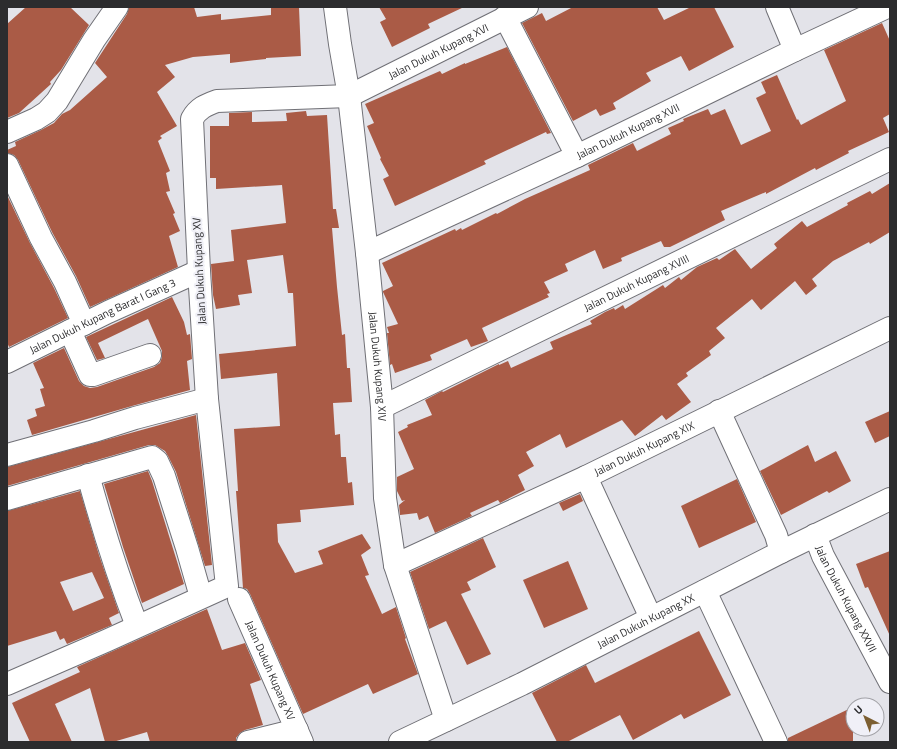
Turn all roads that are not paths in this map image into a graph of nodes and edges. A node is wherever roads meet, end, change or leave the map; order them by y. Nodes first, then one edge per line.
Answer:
1 (117, 7) edge
2 (335, 7) edge
3 (527, 7) edge
4 (777, 7) edge
5 (887, 7) edge
6 (504, 17) junction
7 (795, 50) junction
8 (349, 96) junction
9 (7, 132) edge
10 (577, 156) junction
11 (890, 159) edge
12 (7, 165) edge
13 (367, 253) junction
14 (199, 271) junction
15 (77, 327) junction
16 (890, 328) edge
17 (150, 355) dead end
18 (7, 360) edge
19 (207, 399) junction
20 (382, 407) junction
21 (719, 411) junction
22 (7, 455) edge
23 (88, 475) junction
24 (586, 477) junction
25 (7, 499) edge
26 (890, 500) edge
27 (815, 535) junction
28 (781, 552) junction
29 (395, 565) junction
30 (705, 591) junction
31 (233, 593) junction
32 (201, 598) junction
33 (651, 618) junction
34 (137, 626) junction
35 (887, 670) edge
36 (7, 684) edge
37 (446, 720) junction
38 (299, 736) edge
39 (248, 742) edge
40 (400, 742) edge
41 (776, 742) edge

1 - 9 street
2 - 8 street, Jalan Dukuh Kupang XIV
3 - 6 street, Jalan Dukuh Kupang XVI
4 - 7 street
5 - 7 street, Jalan Dukuh Kupang XVII
6 - 8 street, Jalan Dukuh Kupang XVI
6 - 10 street
7 - 10 street, Jalan Dukuh Kupang XVII
8 - 13 street, Jalan Dukuh Kupang XIV
8 - 14 street, Jalan Dukuh Kupang XV
10 - 13 street, Jalan Dukuh Kupang XVII
11 - 20 street, Jalan Dukuh Kupang XVIII
12 - 15 street
13 - 20 street, Jalan Dukuh Kupang XIV
14 - 15 street, Jalan Dukuh Kupang Barat I Gang 3
14 - 19 street, Jalan Dukuh Kupang XV
15 - 17 street
15 - 18 street, Jalan Dukuh Kupang Barat I Gang 3
16 - 21 street, Jalan Dukuh Kupang XIX
19 - 22 street
19 - 31 street, Jalan Dukuh Kupang XV
20 - 29 street, Jalan Dukuh Kupang XIV
21 - 24 street, Jalan Dukuh Kupang XIX
21 - 28 street
23 - 25 street
23 - 32 street
23 - 34 street
24 - 29 street, Jalan Dukuh Kupang XIX
24 - 33 street
26 - 27 street, Jalan Dukuh Kupang XX
27 - 28 street, Jalan Dukuh Kupang XX
27 - 35 street, Jalan Dukuh Kupang XXVII
28 - 30 street, Jalan Dukuh Kupang XX
29 - 37 street, Jalan Dukuh Kupang XIV
30 - 33 street, Jalan Dukuh Kupang XX
30 - 41 street
31 - 32 street
31 - 38 street, Jalan Dukuh Kupang XV
32 - 34 street
33 - 37 street, Jalan Dukuh Kupang XX
34 - 36 street
37 - 40 street, Jalan Dukuh Kupang XX
38 - 39 street

